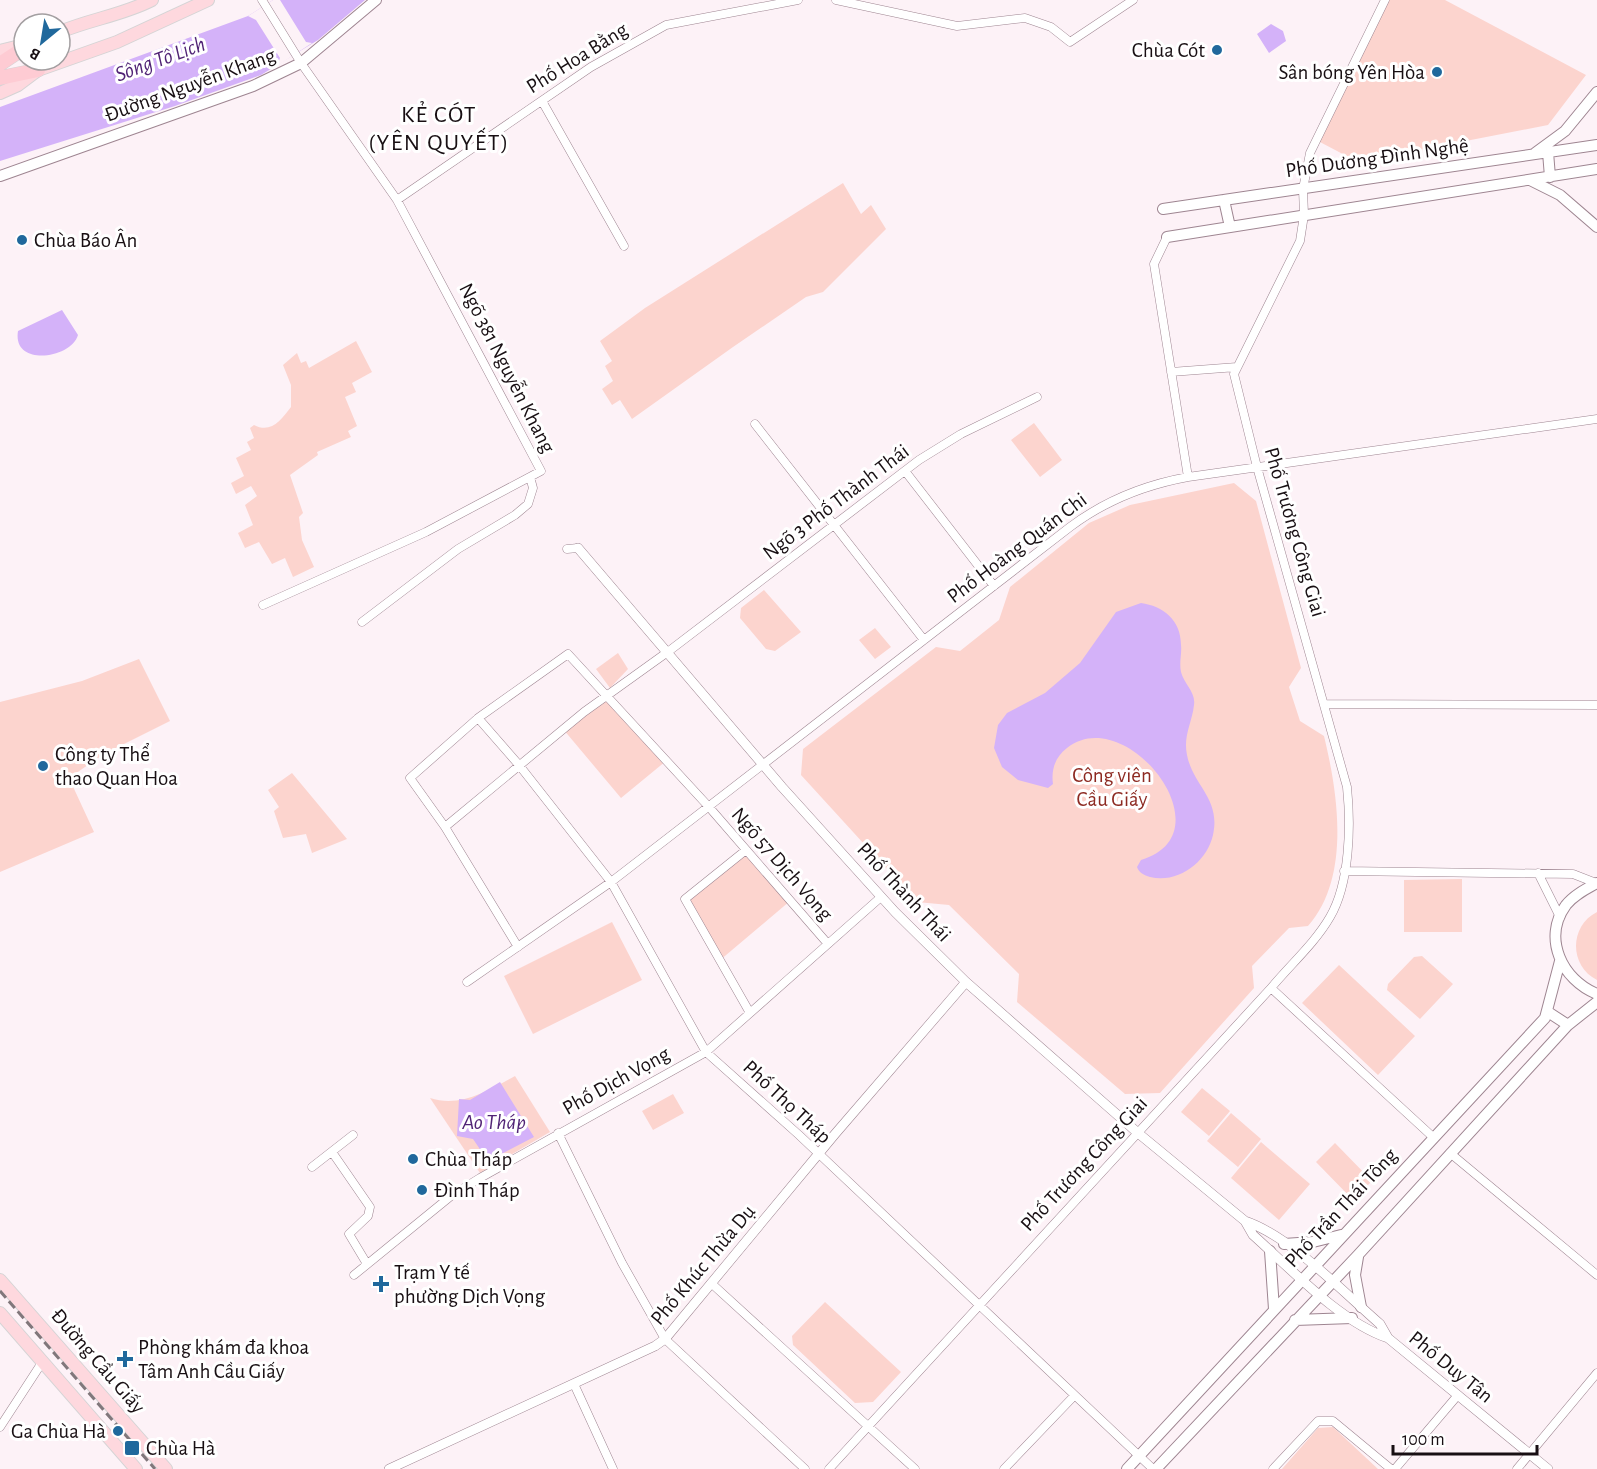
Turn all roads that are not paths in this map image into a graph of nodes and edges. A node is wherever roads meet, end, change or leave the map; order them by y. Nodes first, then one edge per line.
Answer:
1 (152, 0) edge
2 (208, 0) edge
3 (376, 0) edge
4 (798, 0) edge
5 (836, 0) edge
6 (1133, 0) edge
7 (1385, 0) edge
8 (263, 3) edge
9 (72, 27) edge
10 (72, 58) edge
11 (298, 58) junction
12 (28, 72) edge
13 (35, 72) edge
14 (0, 78) edge
15 (1597, 92) edge
16 (0, 93) edge
17 (542, 101) junction
18 (1597, 145) edge
19 (1548, 152) junction
20 (1533, 155) junction
21 (1597, 169) edge
22 (0, 176) edge
23 (1550, 177) junction
24 (1530, 180) junction
25 (1303, 189) junction
26 (397, 200) junction
27 (1224, 200) junction
28 (1163, 209) dead end
29 (1304, 215) junction
30 (1230, 227) junction
31 (1597, 227) edge
32 (1167, 237) joint
33 (624, 246) dead end
34 (1237, 367) junction
35 (1171, 372) junction
36 (1037, 397) dead end
37 (1597, 419) edge
38 (755, 424) dead end
39 (1257, 467) junction
40 (905, 471) junction
41 (530, 477) junction
42 (1188, 477) junction
43 (834, 526) junction
44 (573, 548) dead end
45 (994, 586) junction
46 (263, 605) dead end
47 (362, 622) dead end
48 (924, 640) junction
49 (669, 651) junction
50 (608, 697) junction
51 (1325, 704) junction
52 (1597, 705) edge
53 (478, 718) junction
54 (764, 764) junction
55 (519, 765) junction
56 (709, 807) junction
57 (444, 827) junction
58 (746, 850) junction
59 (1344, 871) junction
60 (1538, 873) junction
61 (610, 882) junction
62 (1597, 883) edge
63 (881, 897) junction
64 (1560, 917) junction
65 (828, 944) junction
66 (518, 947) junction
67 (1560, 961) junction
68 (467, 982) dead end
69 (966, 982) junction
70 (1271, 988) junction
71 (1597, 994) edge
72 (1597, 1002) edge
73 (1548, 1012) junction
74 (750, 1014) junction
75 (1568, 1025) junction
76 (706, 1052) junction
77 (558, 1133) junction
78 (1138, 1133) junction
79 (354, 1136) dead end
80 (1434, 1138) junction
81 (332, 1152) junction
82 (1450, 1153) junction
83 (818, 1155) junction
84 (312, 1167) dead end
85 (1245, 1221) junction
86 (1342, 1235) junction
87 (1284, 1244) junction
88 (1270, 1251) junction
89 (1358, 1255) junction
90 (367, 1264) junction
91 (1313, 1266) junction
92 (354, 1275) dead end
93 (1597, 1275) edge
94 (1301, 1279) junction
95 (0, 1280) edge
96 (1332, 1282) junction
97 (711, 1283) junction
98 (1319, 1295) junction
99 (978, 1305) junction
100 (1361, 1307) junction
101 (1274, 1309) junction
102 (0, 1312) edge
103 (1352, 1318) junction
104 (1295, 1320) junction
105 (665, 1338) junction
106 (1388, 1338) junction
107 (43, 1361) junction
108 (1597, 1373) edge
109 (574, 1384) junction
110 (1458, 1395) junction
111 (1074, 1396) junction
112 (867, 1426) junction
113 (0, 1427) edge
114 (1530, 1454) junction
115 (1139, 1456) junction
116 (136, 1469) edge
117 (166, 1469) edge
118 (389, 1469) edge
119 (613, 1469) edge
120 (805, 1469) edge
121 (829, 1469) edge
122 (915, 1469) edge
123 (1005, 1469) edge
124 (1127, 1469) edge
125 (1155, 1469) edge
126 (1273, 1469) edge
127 (1393, 1469) edge
128 (1517, 1469) edge
129 (1548, 1469) edge

1 - 9 main road
2 - 10 main road
3 - 11 main road, Đường Nguyễn Khang
4 - 17 street, Phố Hoa Bằng
5 - 6 street
7 - 25 street, Phố Trương Công Giai
8 - 11 street, Ngõ 381 Nguyễn Khang
11 - 22 main road, Đường Nguyễn Khang
11 - 26 street, Ngõ 381 Nguyễn Khang
12 - 14 highway
13 - 16 main road
15 - 20 main road
17 - 26 street, Phố Hoa Bằng
17 - 33 street
18 - 19 main road, Phố Dương Đình Nghệ
19 - 20 main road, Phố Dương Đình Nghệ
19 - 23 main road
20 - 25 main road, Phố Dương Đình Nghệ
21 - 23 main road, Phố Dương Đình Nghệ
23 - 24 main road, Phố Dương Đình Nghệ
24 - 29 main road, Phố Dương Đình Nghệ
24 - 31 main road
25 - 27 main road, Phố Dương Đình Nghệ
25 - 29 street, Phố Trương Công Giai
26 - 41 street, Ngõ 381 Nguyễn Khang
27 - 28 main road, Phố Dương Đình Nghệ
27 - 30 main road
29 - 30 main road, Phố Dương Đình Nghệ
29 - 34 street, Phố Trương Công Giai
30 - 32 main road, Phố Dương Đình Nghệ
32 - 35 street
34 - 35 street
34 - 39 street, Phố Trương Công Giai
35 - 42 street
36 - 40 street, Ngõ 3 Phố Thành Thái
37 - 39 street, Phố Hoàng Quán Chi
38 - 43 street
39 - 42 street, Phố Hoàng Quán Chi
39 - 51 street, Phố Trương Công Giai
40 - 43 street, Ngõ 3 Phố Thành Thái
40 - 45 street
41 - 46 street, Ngõ 381 Nguyễn Khang
41 - 47 street
42 - 45 street, Phố Hoàng Quán Chi
43 - 48 street
43 - 49 street, Ngõ 3 Phố Thành Thái
44 - 49 street, Phố Thành Thái
45 - 48 street, Phố Hoàng Quán Chi
48 - 54 street, Phố Hoàng Quán Chi
49 - 50 street, Ngõ 3 Phố Thành Thái
49 - 54 street, Phố Thành Thái
50 - 53 street, Ngõ 57 Dịch Vọng
50 - 55 street, Ngõ 3 Phố Thành Thái
50 - 56 street, Ngõ 57 Dịch Vọng
51 - 52 street
51 - 59 street, Phố Trương Công Giai
53 - 55 street, Phố Thọ Tháp
53 - 57 street
54 - 56 street, Phố Hoàng Quán Chi
54 - 63 street, Phố Thành Thái
55 - 57 street, Ngõ 3 Phố Thành Thái
55 - 61 street, Phố Thọ Tháp
56 - 58 street, Ngõ 57 Dịch Vọng
56 - 61 street, Phố Hoàng Quán Chi
57 - 66 street
58 - 65 street, Ngõ 57 Dịch Vọng
58 - 74 street
59 - 60 street
59 - 70 street, Phố Trương Công Giai
60 - 62 street
60 - 64 street
61 - 66 street, Phố Hoàng Quán Chi
61 - 76 street, Phố Thọ Tháp
62 - 64 main road
63 - 65 street, Phố Dịch Vọng
63 - 69 street, Phố Thành Thái
64 - 67 main road
65 - 74 street, Phố Dịch Vọng
66 - 68 street, Phố Hoàng Quán Chi
67 - 71 main road
67 - 73 main road, Phố Trần Thái Tông
69 - 78 street, Phố Thành Thái
69 - 83 street, Phố Khúc Thừa Dụ
70 - 78 street, Phố Trương Công Giai
70 - 80 street
72 - 75 main road, Phố Trần Thái Tông
73 - 75 main road
73 - 80 main road, Phố Trần Thái Tông
74 - 76 street, Phố Dịch Vọng
75 - 82 main road, Phố Trần Thái Tông
76 - 77 street, Phố Dịch Vọng
76 - 83 street, Phố Thọ Tháp
77 - 90 street, Phố Dịch Vọng
77 - 105 street
78 - 85 street, Phố Thành Thái
78 - 99 street, Phố Trương Công Giai
79 - 81 street
80 - 86 main road, Phố Trần Thái Tông
81 - 84 street
81 - 90 street
82 - 89 main road, Phố Trần Thái Tông
82 - 93 street
83 - 97 street, Phố Khúc Thừa Dụ
83 - 99 street, Phố Thọ Tháp
85 - 87 street, Phố Thành Thái
85 - 88 street, Phố Thành Thái
86 - 87 main road
86 - 91 main road, Phố Trần Thái Tông
87 - 91 street, Phố Thành Thái
88 - 94 street, Phố Thành Thái
88 - 101 main road
89 - 96 main road, Phố Trần Thái Tông
89 - 100 main road
90 - 92 street, Phố Dịch Vọng
91 - 94 main road, Phố Trần Thái Tông
91 - 96 street, Phố Thành Thái
94 - 98 street, Phố Thành Thái
94 - 101 main road, Phố Trần Thái Tông
95 - 117 main road, Đường Cầu Giấy
96 - 98 main road, Phố Trần Thái Tông
96 - 100 street, Phố Duy Tân
97 - 105 street, Phố Khúc Thừa Dụ
97 - 112 street
98 - 103 street, Phố Duy Tân
98 - 104 main road, Phố Trần Thái Tông
99 - 111 street, Phố Thọ Tháp
99 - 112 street, Phố Trương Công Giai
100 - 106 street, Phố Duy Tân
101 - 115 main road, Phố Trần Thái Tông
102 - 107 main road, Đường Cầu Giấy
103 - 104 main road
103 - 106 street, Phố Duy Tân
104 - 125 main road, Phố Trần Thái Tông
105 - 109 street, Phố Khúc Thừa Dụ
105 - 120 street
106 - 110 street, Phố Duy Tân
107 - 113 street
107 - 116 main road, Đường Cầu Giấy
108 - 114 street
109 - 118 street, Phố Khúc Thừa Dụ
109 - 119 street
110 - 114 street, Phố Duy Tân
110 - 127 street
111 - 115 street, Phố Thọ Tháp
111 - 123 street
112 - 121 street, Phố Trương Công Giai
112 - 122 street
114 - 128 street
114 - 129 street, Phố Duy Tân
115 - 124 main road, Phố Trần Thái Tông
115 - 125 street, Phố Thọ Tháp
126 - 127 street

